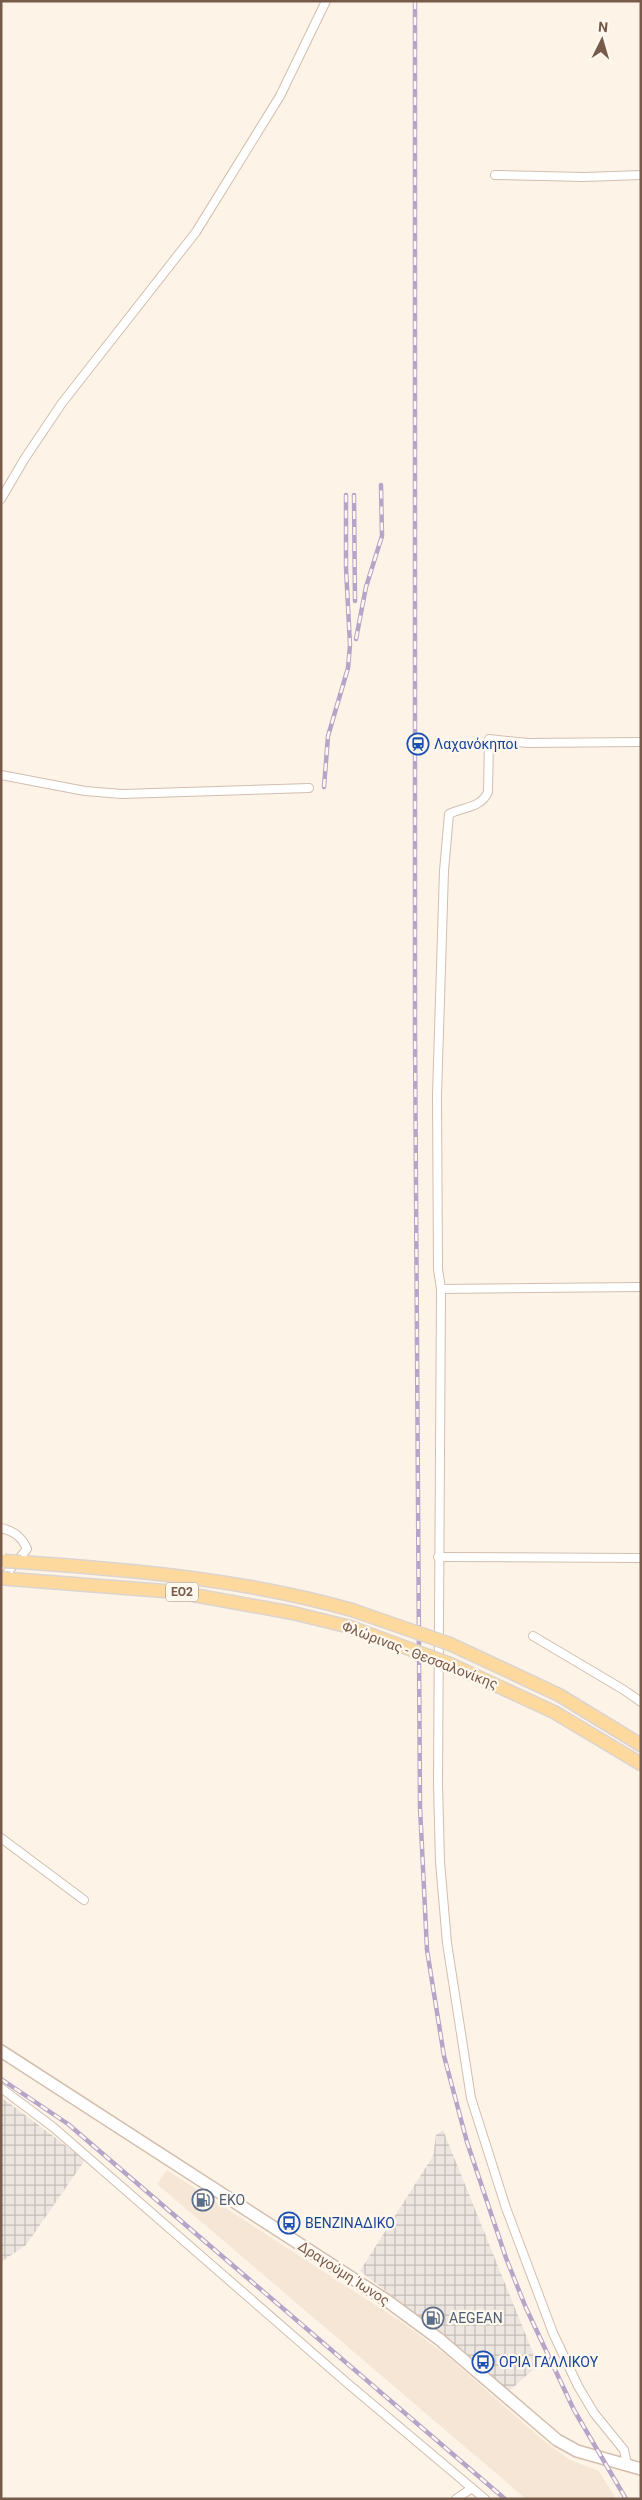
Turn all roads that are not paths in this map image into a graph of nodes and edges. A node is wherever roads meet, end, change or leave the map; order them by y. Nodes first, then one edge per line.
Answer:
1 (326, 1) edge
2 (495, 175) dead end
3 (641, 175) edge
4 (1, 499) edge
5 (641, 742) edge
6 (1, 775) edge
7 (309, 788) dead end
8 (641, 1288) edge
9 (441, 1289) junction
10 (1, 1528) edge
11 (438, 1557) junction
12 (641, 1558) edge
13 (3, 1561) edge
14 (4, 1579) edge
15 (532, 1636) dead end
16 (641, 1702) edge
17 (641, 1745) edge
18 (641, 1764) edge
19 (1, 1838) edge
20 (84, 1900) dead end
21 (1, 2051) edge
22 (1, 2088) edge
23 (627, 2464) junction
24 (641, 2469) edge
25 (472, 2488) junction
26 (456, 2499) edge
27 (485, 2499) edge

1 - 4 street
2 - 3 street
5 - 9 street
6 - 7 street
8 - 9 street
9 - 11 street
10 - 14 street
11 - 12 street
11 - 23 street
13 - 17 main road, Φλώρινας - Θεσσαλονίκης / ΕΟ2, bridge
14 - 18 main road, Φλώρινας - Θεσσαλονίκης / ΕΟ2, bridge
15 - 16 street
19 - 20 street
21 - 23 main road, Δραγούμη Ίωνος
22 - 25 street
23 - 24 main road, Δραγούμη Ίωνος
25 - 26 street
25 - 27 street

